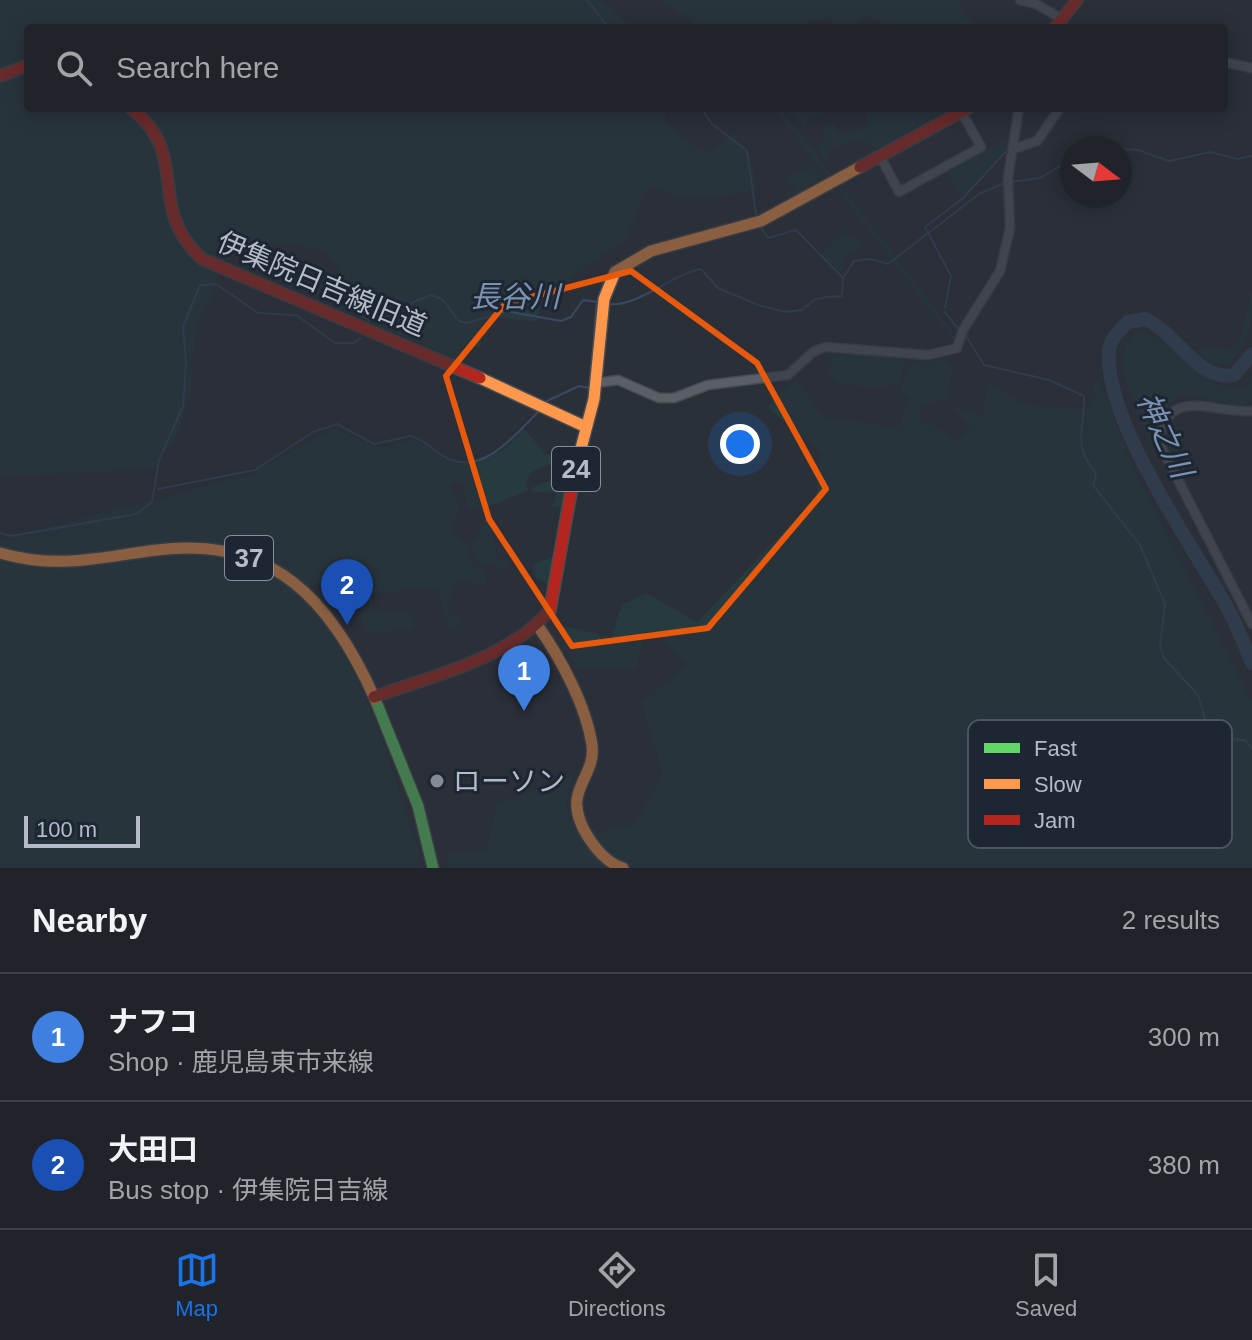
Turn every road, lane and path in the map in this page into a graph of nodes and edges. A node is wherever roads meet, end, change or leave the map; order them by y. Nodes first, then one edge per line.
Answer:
1 (1020, 0) edge
2 (1077, 0) edge
3 (1059, 23) edge
4 (1228, 63) edge
5 (24, 67) edge
6 (1252, 68) edge
7 (0, 76) edge
8 (137, 112) edge
9 (960, 112) edge
10 (965, 112) edge
11 (1019, 112) edge
12 (1057, 112) edge
13 (1016, 148) junction
14 (880, 156) junction
15 (596, 383) junction
16 (1252, 411) edge
17 (586, 427) junction
18 (0, 553) edge
19 (1252, 624) edge
20 (538, 626) junction
21 (374, 697) junction
22 (433, 868) edge
23 (623, 868) edge

1 - 3 street
2 - 3 main road
4 - 6 street
5 - 7 main road
8 - 17 main road, 伊集院日吉線旧道
9 - 14 main road, 24
10 - 14 street
11 - 13 street
12 - 13 street
13 - 15 street
14 - 15 main road, 24
15 - 17 main road, 24
16 - 19 street
17 - 20 main road, 24
18 - 21 main road, 37
20 - 21 main road
20 - 23 main road
21 - 22 main road

